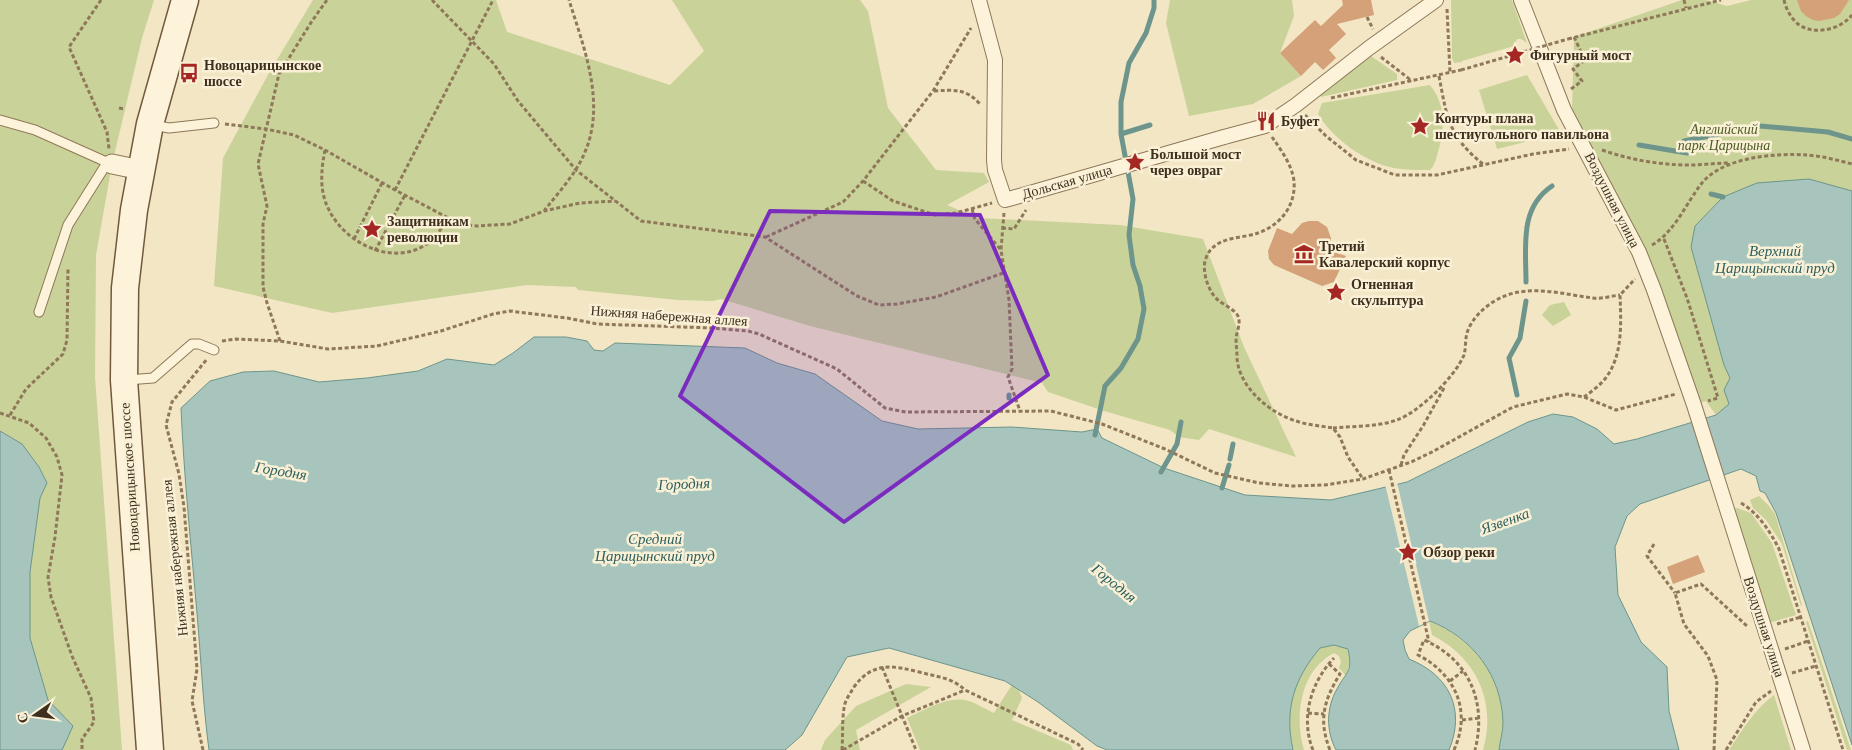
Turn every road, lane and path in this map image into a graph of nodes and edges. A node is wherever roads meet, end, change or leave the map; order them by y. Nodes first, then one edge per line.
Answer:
1 (101, 0) edge
2 (185, 0) edge
3 (327, 0) edge
4 (432, 0) edge
5 (493, 0) edge
6 (569, 0) edge
7 (1436, 0) edge
8 (1447, 0) edge
9 (1520, 0) edge
10 (1684, 0) edge
11 (1722, 0) edge
12 (1784, 0) edge
13 (980, 3) edge
14 (1686, 8) junction
15 (1852, 15) edge
16 (1574, 38) junction
17 (472, 40) junction
18 (1369, 48) junction
19 (1450, 73) junction
20 (1439, 76) junction
21 (1412, 81) junction
22 (933, 91) junction
23 (1572, 96) dead end
24 (1296, 105) junction
25 (119, 108) dead end
26 (126, 109) dead end
27 (994, 119) junction
28 (0, 120) edge
29 (214, 123) joint
30 (150, 124) junction
31 (1265, 126) junction
32 (266, 129) junction
33 (1586, 149) junction
34 (326, 150) junction
35 (1730, 163) junction
36 (110, 164) junction
37 (1852, 164) edge
38 (1484, 165) junction
39 (141, 170) junction
40 (576, 170) junction
41 (862, 181) junction
42 (382, 182) junction
43 (395, 190) junction
44 (405, 195) junction
45 (1005, 200) junction
46 (1027, 200) junction
47 (615, 201) junction
48 (989, 204) dead end
49 (972, 209) junction
50 (544, 211) junction
51 (448, 219) junction
52 (1002, 228) junction
53 (765, 237) junction
54 (1664, 238) junction
55 (354, 239) junction
56 (1001, 250) junction
57 (375, 251) junction
58 (1639, 252) junction
59 (68, 263) dead end
60 (1646, 269) junction
61 (1006, 272) junction
62 (1620, 295) junction
63 (39, 312) dead end
64 (280, 341) junction
65 (214, 350) junction
66 (124, 380) junction
67 (1445, 386) junction
68 (1689, 390) junction
69 (1584, 398) junction
70 (1699, 405) junction
71 (1020, 411) junction
72 (0, 413) edge
73 (10, 415) junction
74 (1333, 428) junction
75 (1401, 466) junction
76 (1389, 470) junction
77 (1362, 479) junction
78 (1728, 500) junction
79 (1654, 544) dead end
80 (1675, 593) junction
81 (1801, 617) junction
82 (1764, 628) junction
83 (1808, 641) junction
84 (1429, 642) junction
85 (1772, 652) junction
86 (1334, 658) dead end
87 (1329, 664) junction
88 (1816, 666) junction
89 (882, 667) junction
90 (1463, 671) junction
91 (1450, 681) junction
92 (1782, 682) junction
93 (965, 690) junction
94 (1308, 713) junction
95 (1324, 714) junction
96 (902, 716) junction
97 (1480, 718) junction
98 (1462, 720) junction
99 (82, 750) edge
100 (150, 750) edge
101 (203, 750) edge
102 (843, 750) edge
103 (916, 750) edge
104 (1083, 750) edge
105 (1313, 750) edge
106 (1330, 750) edge
107 (1454, 750) edge
108 (1475, 750) edge
109 (1714, 750) edge
110 (1726, 750) edge
111 (1803, 750) edge
112 (1844, 750) edge

1 - 36 path
2 - 30 main road, Новоцарицынское шоссе
3 - 32 path
4 - 17 path
5 - 17 path
6 - 40 path
7 - 18 street, Дольская улица
8 - 19 path
9 - 33 street, Воздушная улица
10 - 14 path
11 - 14 path
12 - 15 path
13 - 22 path
13 - 27 street, Дольская улица
14 - 16 path
16 - 19 path, bridge
16 - 23 path
17 - 40 path
17 - 43 path
18 - 21 path
18 - 24 street, Дольская улица
19 - 20 path
20 - 21 path
20 - 38 path
21 - 24 path
22 - 27 path
22 - 41 path
24 - 31 street, Дольская улица
24 - 38 path
25 - 26 path
27 - 45 street, Дольская улица
28 - 36 lane
29 - 30 lane
29 - 32 path
30 - 39 main road, Новоцарицынское шоссе
31 - 46 street, Дольская улица, bridge
31 - 74 path
32 - 34 path
32 - 64 path
33 - 35 path
33 - 38 path
33 - 58 street, Воздушная улица
34 - 42 path
34 - 55 path
35 - 37 path
35 - 54 path
36 - 39 street
36 - 63 lane
39 - 66 main road, Новоцарицынское шоссе
40 - 47 path
40 - 50 path
41 - 49 path
41 - 53 path
42 - 43 path
42 - 55 path
43 - 44 path
44 - 51 path
44 - 57 path
45 - 46 street, Дольская улица
45 - 52 path
46 - 52 path
47 - 50 path
47 - 53 path
48 - 49 path
49 - 56 path
50 - 51 path
51 - 57 path
52 - 56 path
53 - 61 path
54 - 58 path
54 - 70 path
55 - 57 path
56 - 61 path
58 - 60 street, Воздушная улица
59 - 73 path
60 - 62 path
60 - 68 street, Воздушная улица
61 - 71 path
62 - 67 path
62 - 69 path
64 - 65 path, Нижняя набережная аллея
64 - 71 path, Нижняя набережная аллея
65 - 66 lane
65 - 101 path, Нижняя набережная аллея
66 - 100 main road, Новоцарицынское шоссе
67 - 74 path
67 - 75 path
68 - 69 path
68 - 70 street, Воздушная улица
69 - 75 path
70 - 78 street, Воздушная улица
71 - 77 path, Нижняя набережная аллея
72 - 73 path
73 - 99 path
74 - 77 path
75 - 76 path
76 - 77 path
76 - 84 path
78 - 81 path
78 - 82 street, Воздушная улица
79 - 80 path
80 - 82 path
80 - 109 path
81 - 82 path
81 - 83 path
82 - 85 street, Воздушная улица
83 - 85 path
83 - 88 path
84 - 90 path
84 - 91 path
85 - 92 street, Воздушная улица
86 - 87 path
87 - 94 path
87 - 95 path
88 - 92 path
88 - 112 path
89 - 93 path
89 - 96 path
89 - 102 path
90 - 91 path
90 - 97 path
91 - 98 path
92 - 110 path
92 - 111 street, Воздушная улица
93 - 96 path
93 - 104 path
94 - 95 path
94 - 105 path
95 - 106 path
96 - 102 path
96 - 103 path
97 - 98 path
97 - 108 path
98 - 107 path

